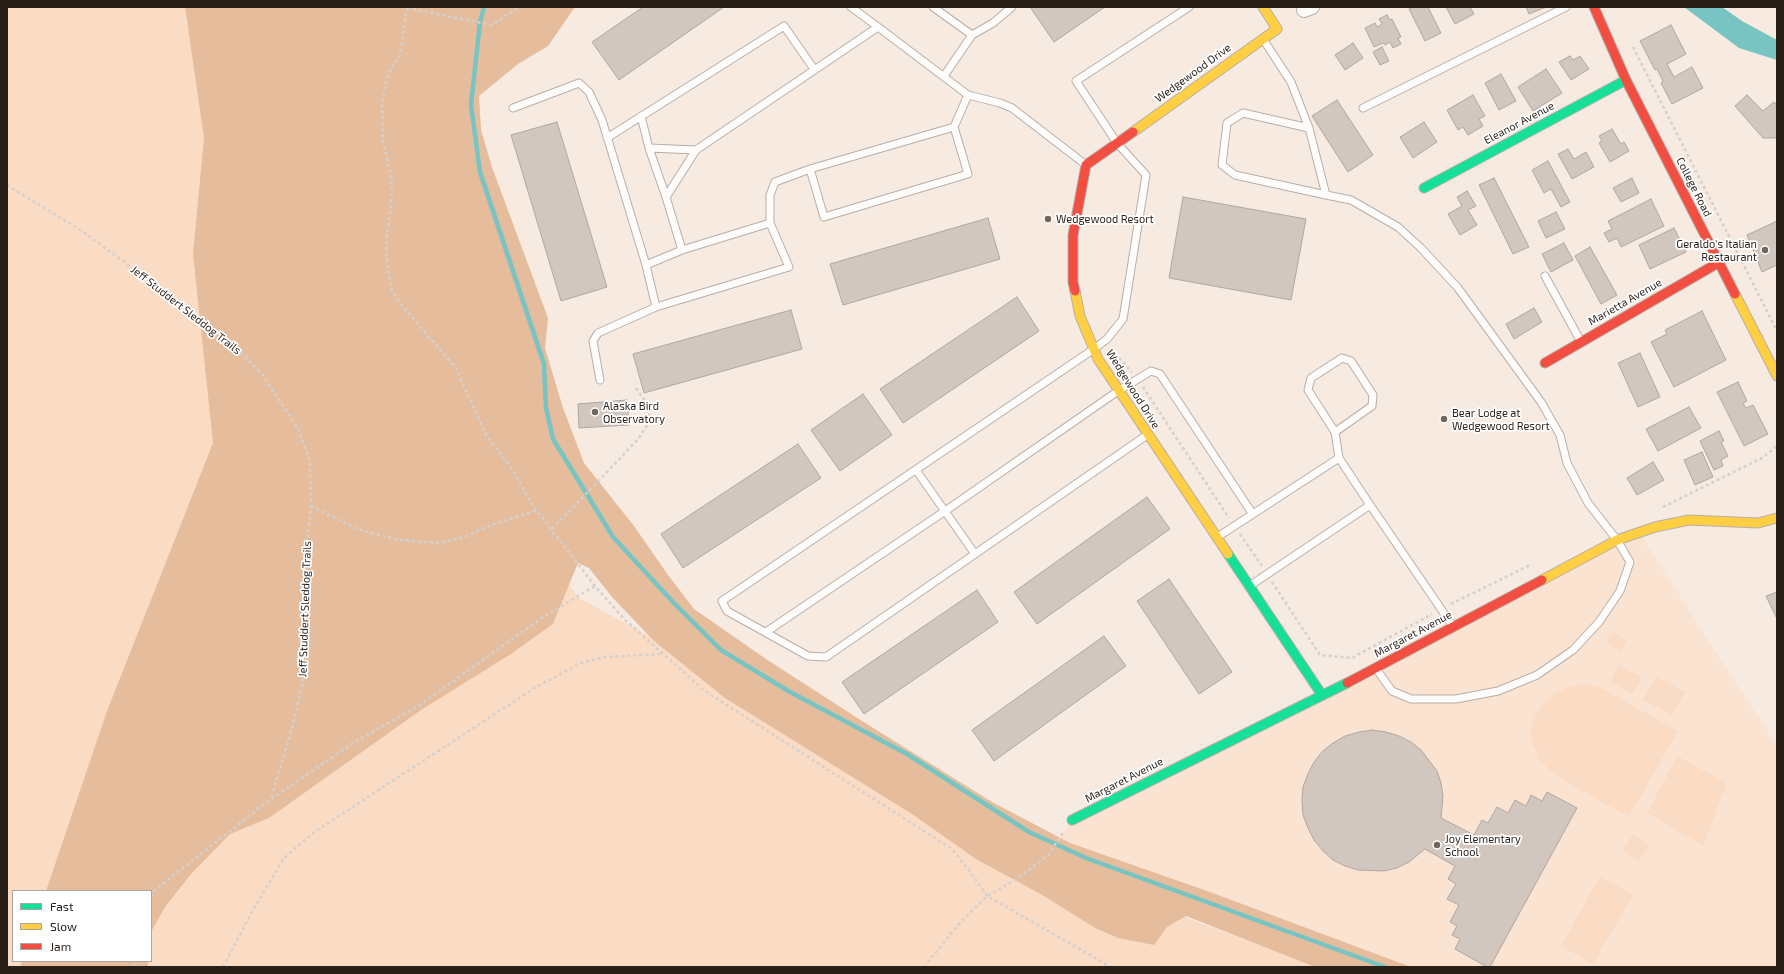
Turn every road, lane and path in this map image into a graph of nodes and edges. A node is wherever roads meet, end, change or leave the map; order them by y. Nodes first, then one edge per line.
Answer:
1 (407, 7) edge
2 (519, 7) edge
3 (851, 7) edge
4 (933, 7) edge
5 (1012, 7) edge
6 (1189, 7) edge
7 (1263, 7) edge
8 (1566, 7) edge
9 (1594, 7) edge
10 (878, 27) junction
11 (972, 35) junction
12 (1262, 38) junction
13 (1630, 41) dead end
14 (814, 69) junction
15 (944, 76) junction
16 (1626, 80) junction
17 (968, 95) junction
18 (514, 108) dead end
19 (1363, 108) dead end
20 (641, 116) junction
21 (954, 127) junction
22 (1309, 128) junction
23 (607, 138) junction
24 (1117, 143) junction
25 (649, 148) junction
26 (696, 150) junction
27 (1086, 165) junction
28 (810, 169) junction
29 (7, 185) edge
30 (1424, 188) dead end
31 (1326, 195) junction
32 (666, 196) junction
33 (770, 223) junction
34 (682, 250) junction
35 (1718, 263) junction
36 (646, 265) junction
37 (1545, 276) dead end
38 (656, 307) junction
39 (1777, 331) edge
40 (1581, 342) junction
41 (1094, 349) junction
42 (1545, 363) dead end
43 (1777, 376) edge
44 (600, 380) dead end
45 (636, 388) dead end
46 (1118, 391) junction
47 (1335, 432) junction
48 (1148, 435) junction
49 (1338, 458) junction
50 (916, 470) junction
51 (1370, 505) junction
52 (312, 506) junction
53 (538, 510) junction
54 (946, 511) junction
55 (1252, 513) junction
56 (1777, 518) edge
57 (552, 529) junction
58 (1216, 538) junction
59 (1618, 540) junction
60 (975, 554) junction
61 (595, 586) junction
62 (1249, 586) junction
63 (1453, 627) junction
64 (766, 632) junction
65 (663, 654) junction
66 (1376, 668) junction
67 (1322, 695) junction
68 (271, 799) junction
69 (1072, 820) dead end
70 (1065, 831) dead end
71 (152, 895) edge
72 (987, 896) junction
73 (223, 967) edge
74 (924, 967) edge
75 (1111, 967) edge

1 - 2 path
1 - 53 path
3 - 10 lane
4 - 11 lane
5 - 11 lane
6 - 24 lane
7 - 12 street, Wedgewood Drive
8 - 19 lane
9 - 16 street, College Road
10 - 14 lane
10 - 15 lane
11 - 15 lane
12 - 22 lane
12 - 24 street, Wedgewood Drive
13 - 39 path
14 - 20 lane
14 - 26 lane
15 - 17 lane
16 - 30 street, Eleanor Avenue
16 - 35 street, College Road
17 - 21 lane
17 - 27 lane
18 - 23 lane
20 - 23 lane
20 - 25 lane
21 - 28 lane
21 - 28 lane
22 - 31 lane
22 - 31 lane
23 - 36 lane
24 - 27 street, Wedgewood Drive
24 - 41 lane
25 - 26 lane
25 - 32 lane
26 - 32 lane
27 - 41 street, Wedgewood Drive
28 - 33 lane
29 - 52 path, Jeff Studdert Sleddog Trails
31 - 59 lane
32 - 34 lane
33 - 34 lane
33 - 38 lane
34 - 36 lane
35 - 40 street, Marietta Avenue
35 - 43 street, College Road
36 - 38 lane
37 - 40 lane
38 - 44 lane
40 - 42 street, Marietta Avenue
41 - 46 street, Wedgewood Drive
41 - 50 lane
45 - 57 path
46 - 48 street, Wedgewood Drive
46 - 54 lane
46 - 55 lane
47 - 47 lane
47 - 49 lane
48 - 58 street, Wedgewood Drive
48 - 60 lane
49 - 51 lane
49 - 55 lane
50 - 54 lane
50 - 64 lane
51 - 62 lane
51 - 63 lane
52 - 53 path
52 - 68 path, Jeff Studdert Sleddog Trails
53 - 57 path
54 - 60 lane
54 - 64 lane
55 - 58 lane
56 - 59 street, Margaret Avenue
57 - 61 path
58 - 62 street, Wedgewood Drive
59 - 63 street, Margaret Avenue
59 - 66 lane
60 - 64 lane
61 - 65 path
61 - 68 path
62 - 67 street, Wedgewood Drive
63 - 66 street, Margaret Avenue
65 - 72 path
65 - 73 path
66 - 67 street, Margaret Avenue
67 - 69 street, Margaret Avenue
68 - 71 path
70 - 72 path
72 - 74 path
72 - 75 path

